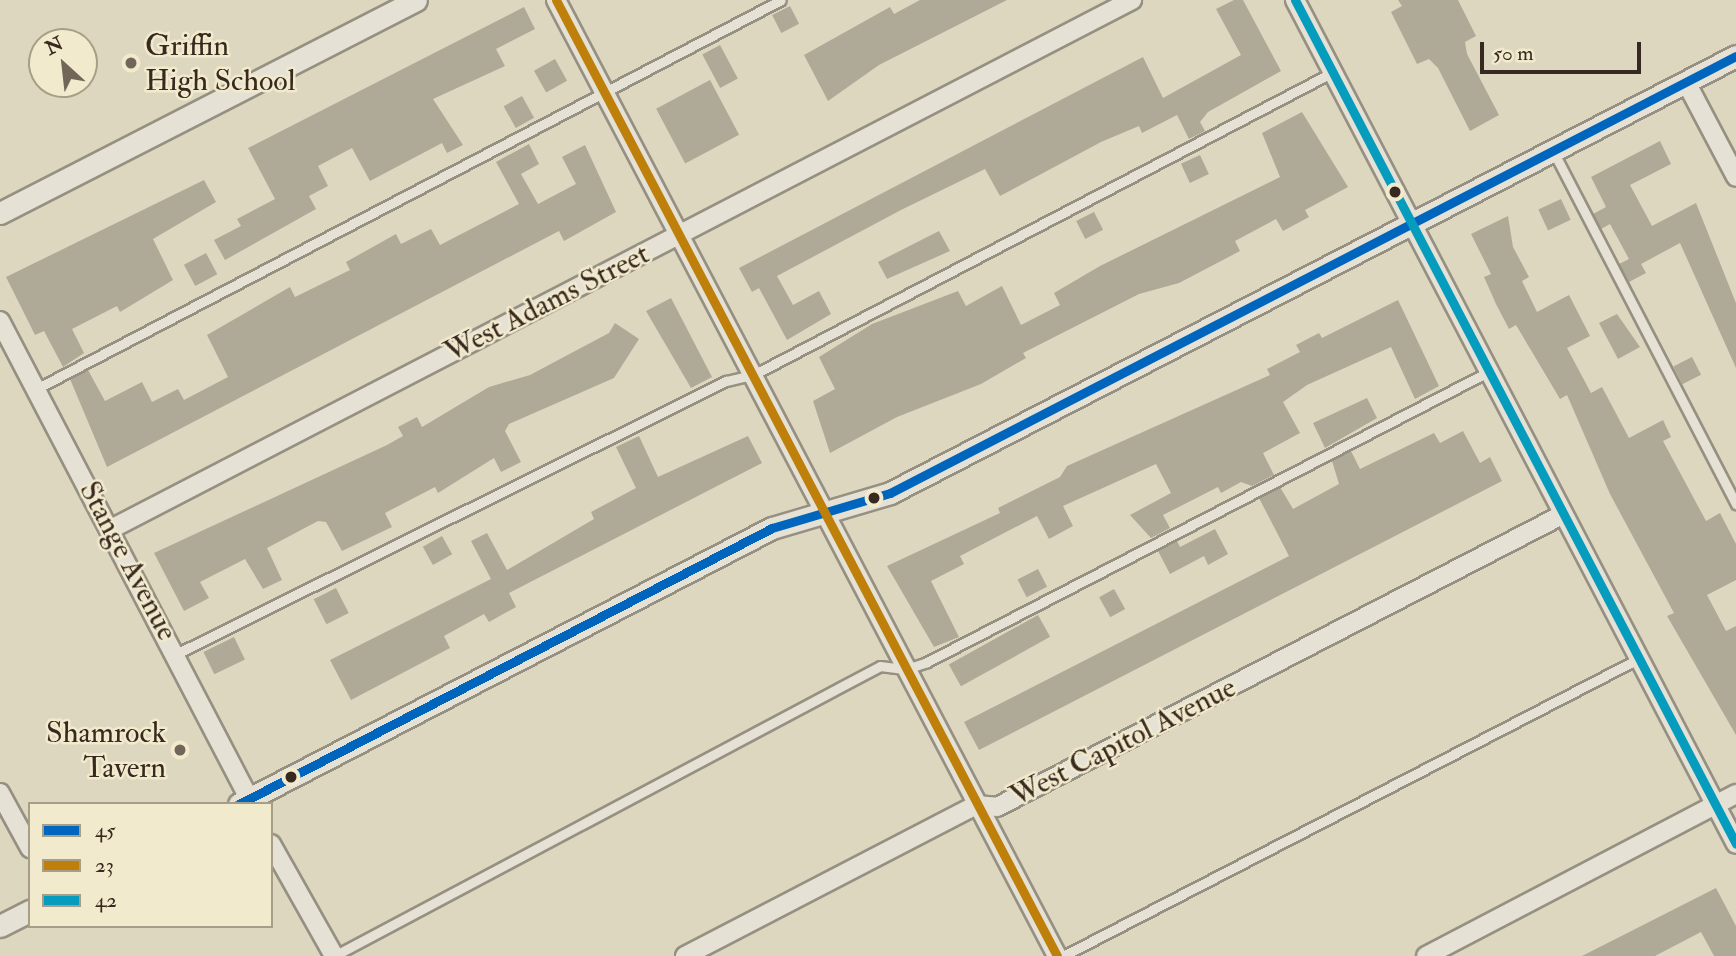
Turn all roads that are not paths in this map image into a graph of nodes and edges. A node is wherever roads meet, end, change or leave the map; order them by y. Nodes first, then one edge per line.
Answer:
1 (416, 0) edge
2 (556, 0) edge
3 (781, 0) edge
4 (1132, 0) edge
5 (1295, 0) edge
6 (1736, 56) edge
7 (1333, 72) junction
8 (1686, 82) junction
9 (604, 92) junction
10 (1553, 151) junction
11 (1736, 177) edge
12 (0, 213) edge
13 (1410, 225) junction
14 (679, 235) junction
15 (0, 321) edge
16 (1486, 373) junction
17 (753, 375) junction
18 (36, 389) junction
19 (1736, 504) edge
20 (823, 510) junction
21 (1560, 516) junction
22 (111, 529) junction
23 (178, 653) junction
24 (1636, 660) junction
25 (906, 669) junction
26 (0, 793) edge
27 (1736, 794) edge
28 (247, 802) edge
29 (976, 805) junction
30 (1714, 805) junction
31 (28, 844) edge
32 (1736, 844) edge
33 (273, 848) edge
34 (28, 912) edge
35 (0, 926) edge
36 (334, 956) edge
37 (685, 956) edge
38 (1057, 956) edge
39 (1063, 956) edge
40 (1426, 956) edge

1 - 12 street
2 - 9 street
3 - 9 lane
4 - 14 street, West Adams Street
5 - 7 street
6 - 8 street
7 - 13 street
7 - 17 lane
8 - 10 street
8 - 11 street
9 - 14 street
9 - 18 lane
10 - 13 street
10 - 19 lane
13 - 16 street
13 - 20 street
14 - 17 street
14 - 22 street, West Adams Street
15 - 18 street, Stange Avenue
16 - 21 street
16 - 25 lane
17 - 20 street
17 - 23 lane
18 - 22 street, Stange Avenue
20 - 25 street
20 - 28 street
21 - 24 street
21 - 29 street, West Capitol Avenue
22 - 23 street, Stange Avenue
23 - 28 street, Stange Avenue
24 - 30 street
24 - 39 lane
25 - 29 street
25 - 36 lane
26 - 31 street
27 - 30 street
29 - 37 street, West Capitol Avenue
29 - 38 street
30 - 32 street
30 - 40 street
33 - 36 street
34 - 35 street

